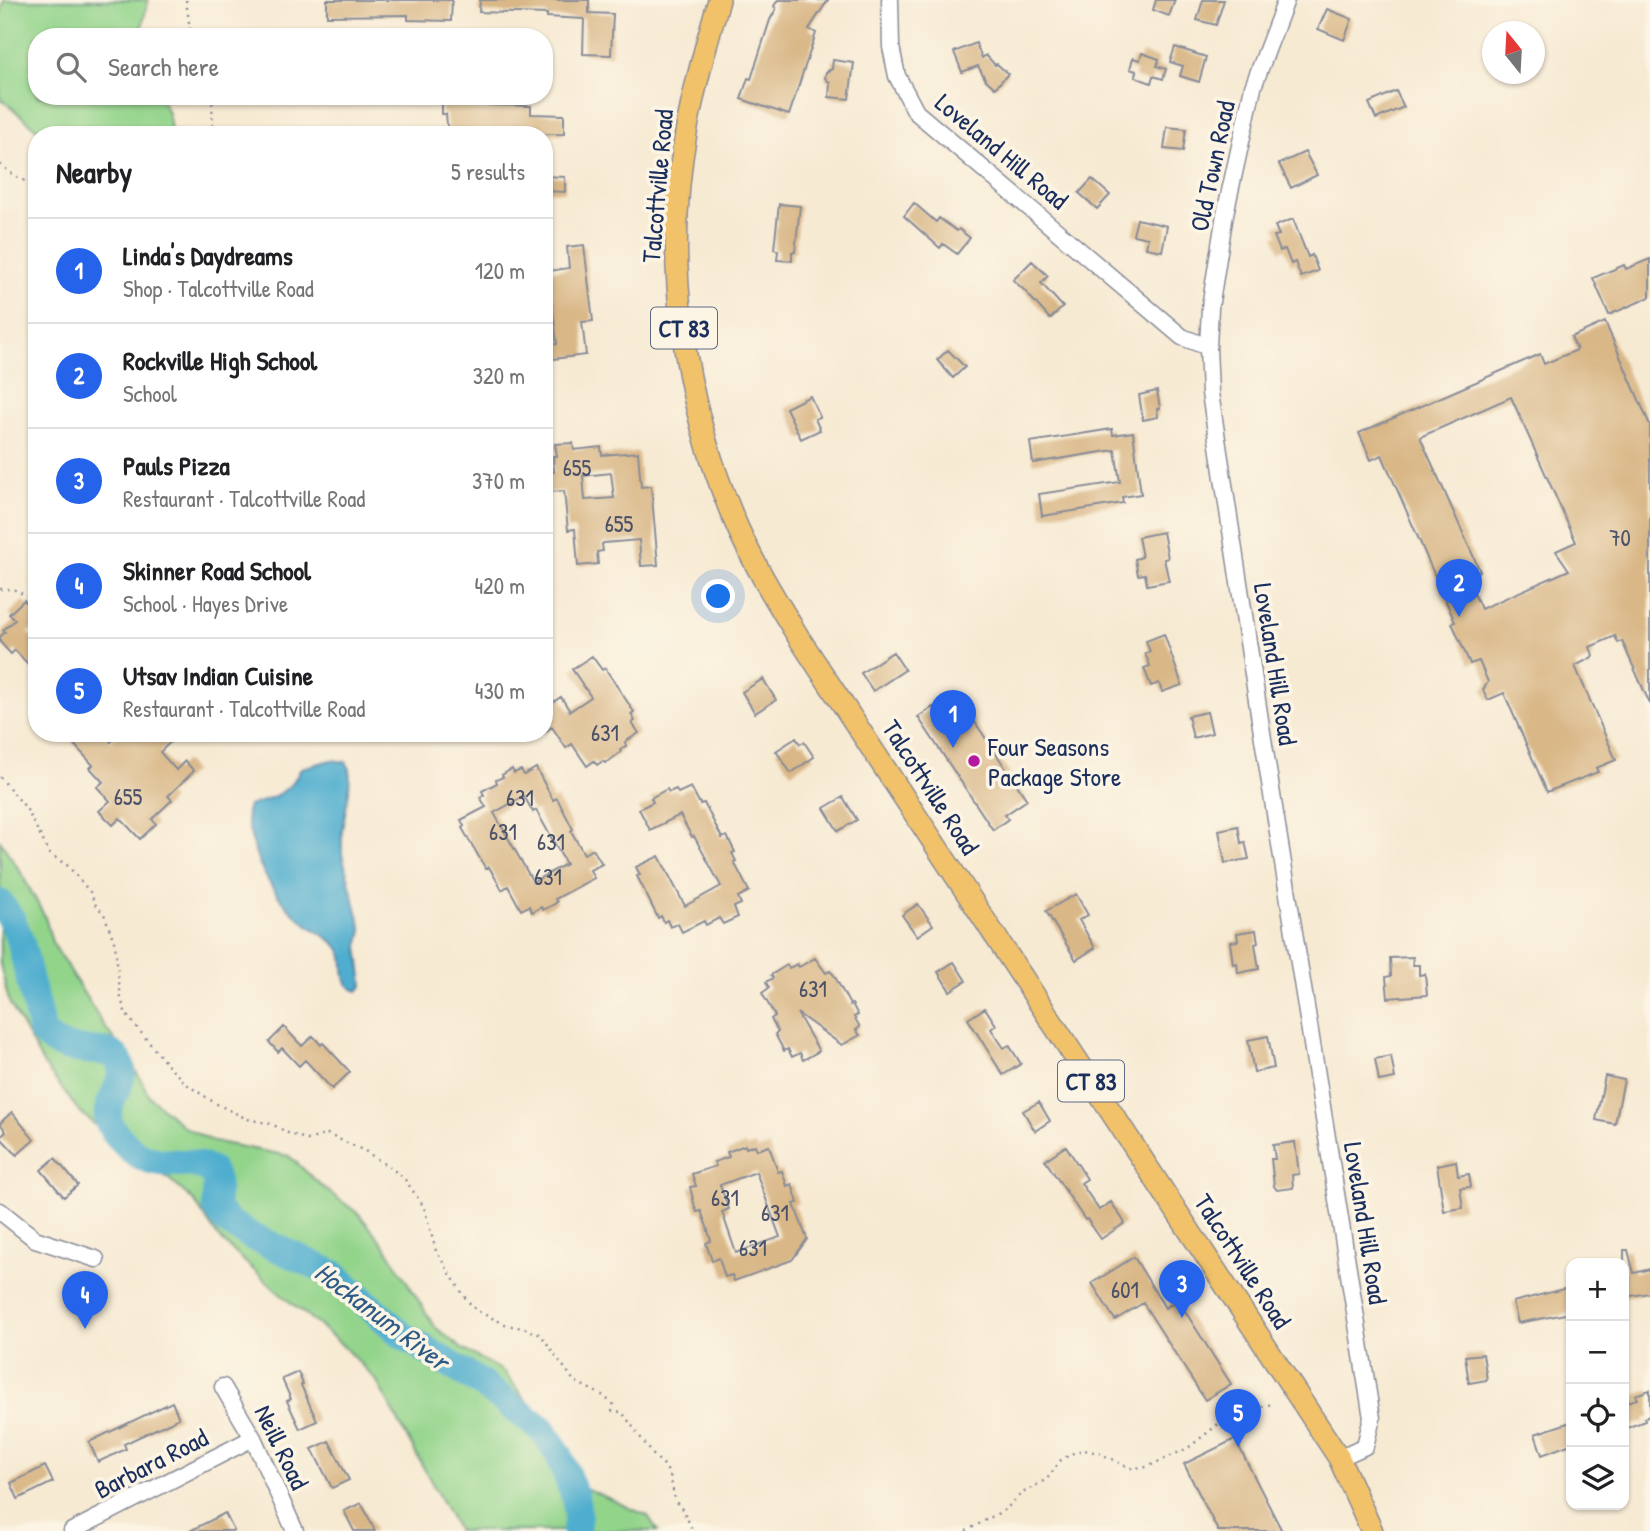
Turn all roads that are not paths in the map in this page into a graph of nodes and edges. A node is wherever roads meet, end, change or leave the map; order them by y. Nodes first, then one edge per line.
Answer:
1 (719, 0) edge
2 (890, 0) edge
3 (1286, 0) edge
4 (1208, 346) junction
5 (0, 1211) edge
6 (96, 1259) dead end
7 (223, 1387) dead end
8 (253, 1438) junction
9 (1339, 1458) junction
10 (72, 1531) edge
11 (295, 1531) edge
12 (1372, 1531) edge

1 - 9 main road, Talcottville Road / CT 83
2 - 4 street, Loveland Hill Road
3 - 4 street, Old Town Road
4 - 9 street, Loveland Hill Road
5 - 6 street
7 - 8 street, Neill Road
8 - 10 street, Barbara Road
8 - 11 street, Neill Road
9 - 12 main road, Talcottville Road / CT 83

